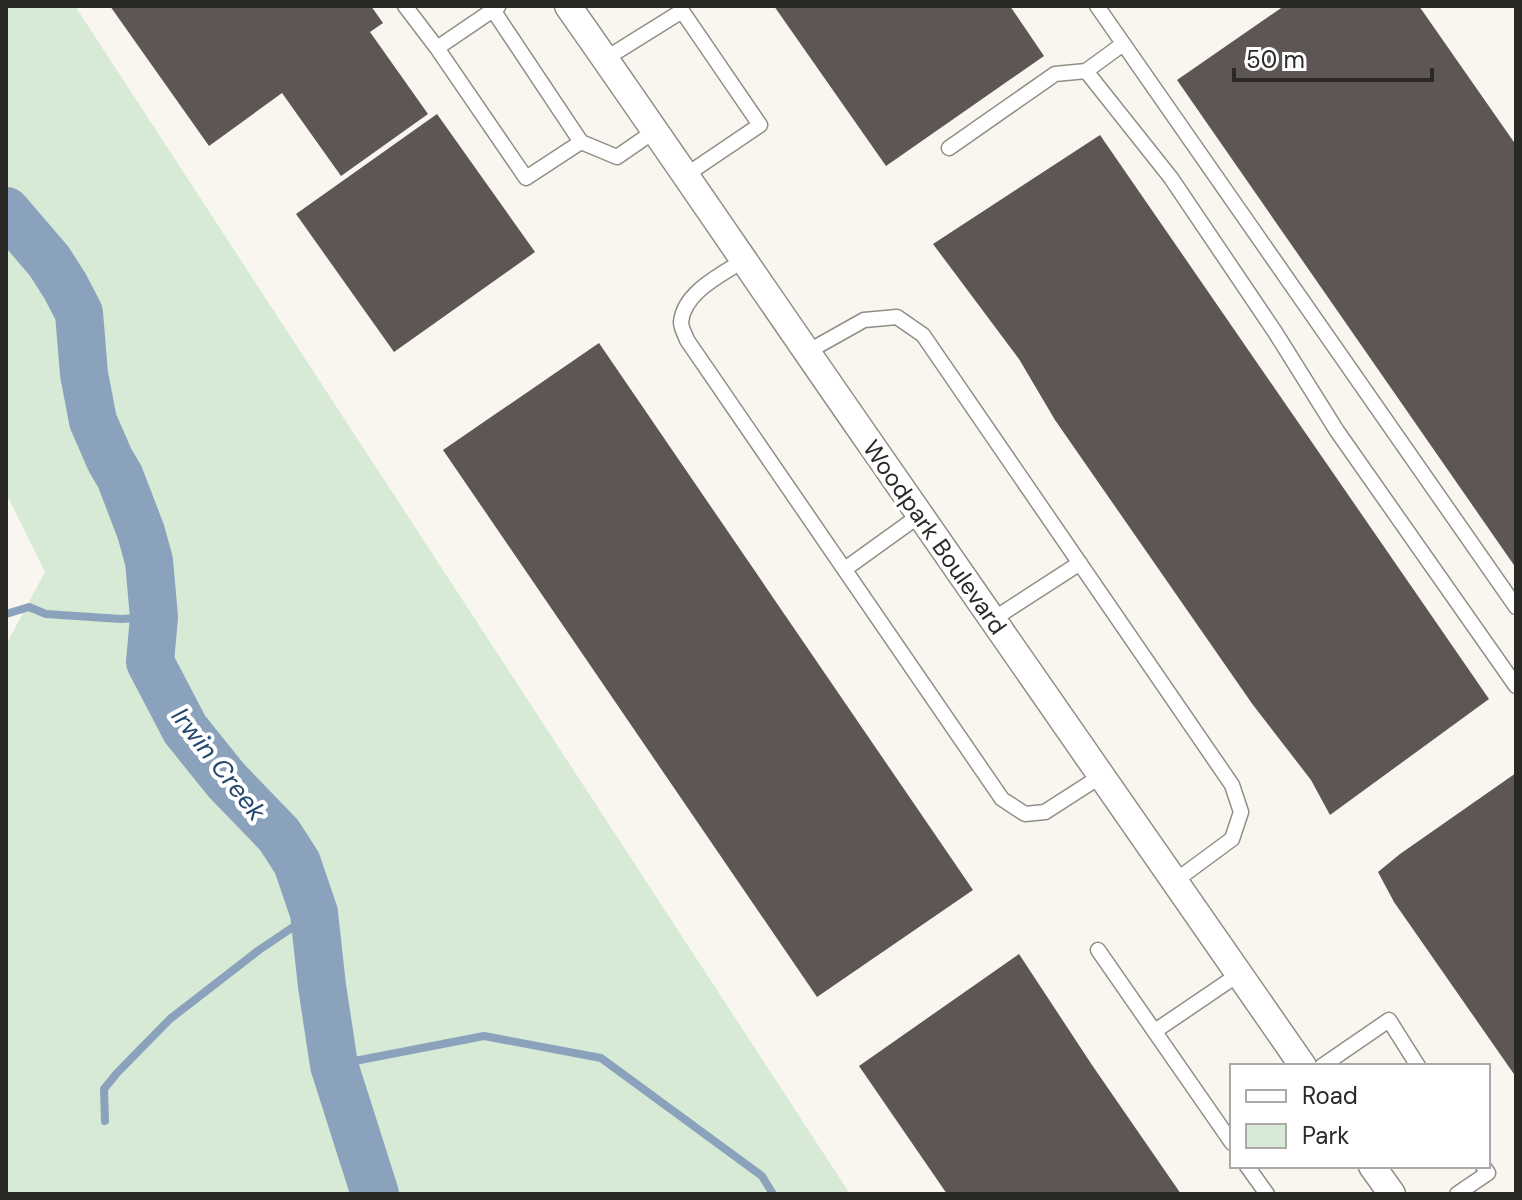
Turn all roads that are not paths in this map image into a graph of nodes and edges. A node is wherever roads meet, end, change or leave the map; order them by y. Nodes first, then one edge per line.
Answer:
1 (405, 6) edge
2 (568, 6) edge
3 (1097, 6) edge
4 (494, 7) edge
5 (1123, 44) junction
6 (437, 48) junction
7 (605, 59) junction
8 (1086, 71) junction
9 (656, 130) junction
10 (581, 142) junction
11 (949, 148) dead end
12 (686, 175) junction
13 (744, 260) junction
14 (807, 352) junction
15 (920, 515) junction
16 (1080, 563) junction
17 (845, 569) junction
18 (1516, 607) edge
19 (992, 620) junction
20 (1516, 686) edge
21 (1101, 776) junction
22 (1175, 881) junction
23 (1098, 950) dead end
24 (1239, 974) junction
25 (1155, 1031) junction
26 (1302, 1064) edge
27 (1325, 1064) edge
28 (1417, 1064) edge
29 (1230, 1140) edge
30 (1248, 1168) edge
31 (1373, 1168) edge
32 (1484, 1168) edge
33 (1267, 1194) edge
34 (1392, 1194) edge
35 (1457, 1194) edge

1 - 6 lane
2 - 7 street, Woodpark Boulevard
3 - 5 lane
4 - 6 lane
4 - 10 lane
5 - 8 lane
5 - 18 lane
6 - 10 lane
7 - 9 street, Woodpark Boulevard
7 - 12 lane
8 - 11 lane
8 - 20 lane
9 - 10 lane
9 - 12 street, Woodpark Boulevard
12 - 13 street, Woodpark Boulevard
13 - 14 street, Woodpark Boulevard
13 - 17 lane
14 - 15 street, Woodpark Boulevard
14 - 16 lane
15 - 17 lane
15 - 19 street, Woodpark Boulevard
16 - 19 lane
16 - 22 lane
17 - 21 lane
19 - 21 street, Woodpark Boulevard
21 - 22 street, Woodpark Boulevard
22 - 24 street, Woodpark Boulevard
23 - 25 lane
24 - 25 lane
24 - 26 street, Woodpark Boulevard
25 - 29 lane
27 - 28 lane
30 - 33 lane
31 - 34 street
32 - 35 lane

